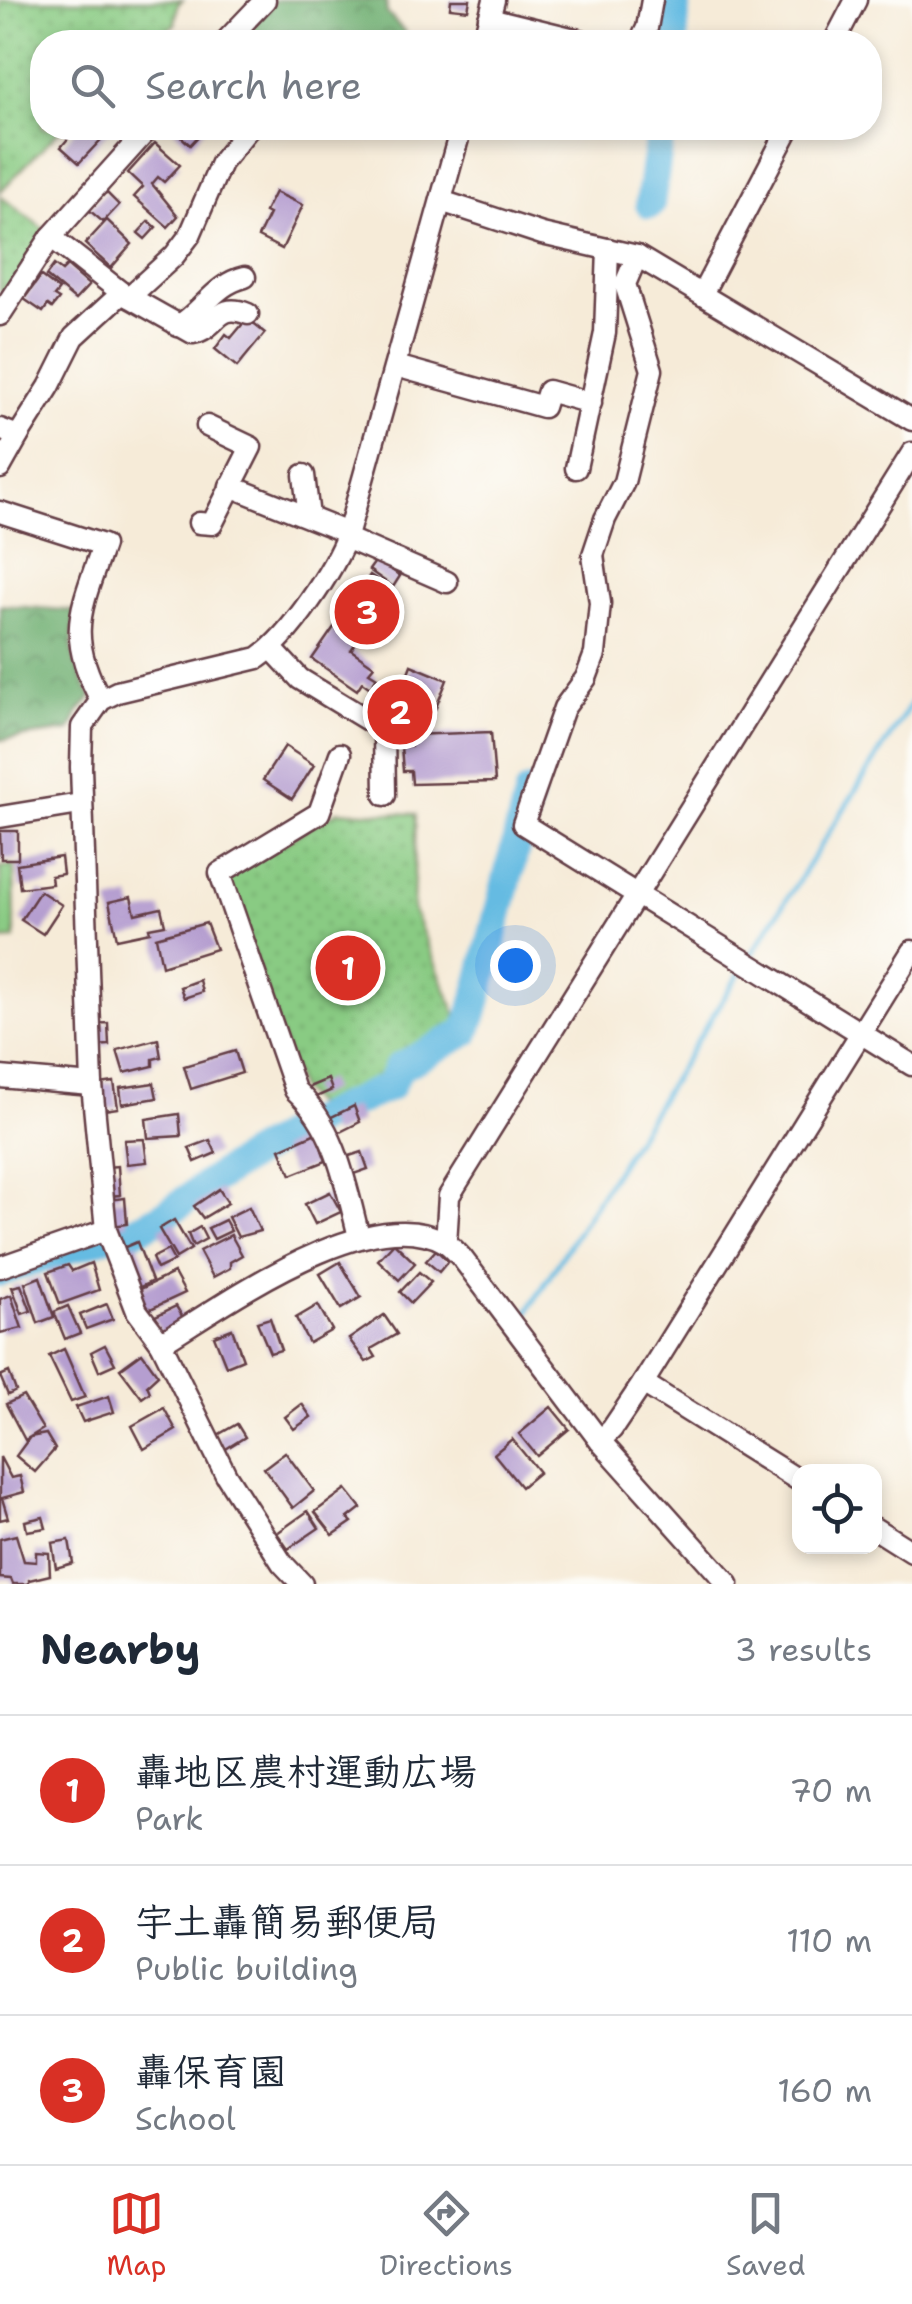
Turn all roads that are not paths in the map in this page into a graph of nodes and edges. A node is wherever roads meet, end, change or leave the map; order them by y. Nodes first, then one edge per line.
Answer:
1 (265, 0) edge
2 (652, 0) edge
3 (856, 0) edge
4 (492, 9) edge
5 (236, 30) edge
6 (552, 30) edge
7 (646, 30) edge
8 (840, 30) edge
9 (138, 140) edge
10 (239, 140) edge
11 (458, 140) edge
12 (783, 140) edge
13 (442, 201) junction
14 (51, 238) junction
15 (608, 248) junction
16 (637, 256) junction
17 (245, 277) dead end
18 (702, 294) junction
19 (125, 295) junction
20 (248, 314) dead end
21 (0, 315) edge
22 (178, 326) junction
23 (396, 366) junction
24 (592, 403) junction
25 (912, 420) edge
26 (207, 426) dead end
27 (9, 432) edge
28 (912, 453) edge
29 (0, 468) edge
30 (576, 468) dead end
31 (304, 475) dead end
32 (230, 486) junction
33 (0, 512) edge
34 (309, 517) junction
35 (199, 523) dead end
36 (347, 536) junction
37 (447, 582) dead end
38 (272, 648) junction
39 (101, 700) junction
40 (340, 754) dead end
41 (385, 795) dead end
42 (80, 804) junction
43 (0, 817) edge
44 (638, 896) junction
45 (912, 951) edge
46 (861, 1033) junction
47 (912, 1065) edge
48 (0, 1077) edge
49 (92, 1084) junction
50 (106, 1230) junction
51 (359, 1237) junction
52 (446, 1242) junction
53 (0, 1267) edge
54 (161, 1343) junction
55 (643, 1383) junction
56 (600, 1441) junction
57 (792, 1476) edge
58 (882, 1533) edge
59 (912, 1552) edge
60 (281, 1573) edge
61 (302, 1584) edge
62 (728, 1584) edge

1 - 5 street
2 - 7 street
3 - 8 street
4 - 6 street
9 - 14 street
10 - 19 street
11 - 13 street
12 - 18 street
13 - 15 street
13 - 23 street
14 - 19 street
14 - 21 street
15 - 16 street
15 - 24 street
16 - 18 street
16 - 44 street
17 - 22 street
18 - 25 street
19 - 22 street
19 - 27 street
20 - 22 street
23 - 24 street
23 - 36 street
24 - 30 street
26 - 32 street
27 - 29 street
28 - 44 street
31 - 34 street
32 - 34 street
32 - 35 street
33 - 39 street
34 - 36 street
36 - 37 street
36 - 38 street
38 - 39 street
38 - 41 street
39 - 42 street
40 - 51 street
42 - 43 street
42 - 49 street
44 - 46 street
44 - 52 street
45 - 46 street
46 - 47 street
46 - 55 street
48 - 49 street
49 - 50 street
50 - 53 street
50 - 54 street
51 - 52 street
51 - 54 street
52 - 56 street
54 - 60 street
55 - 56 street
55 - 57 street
56 - 62 street
58 - 59 street
60 - 61 street

